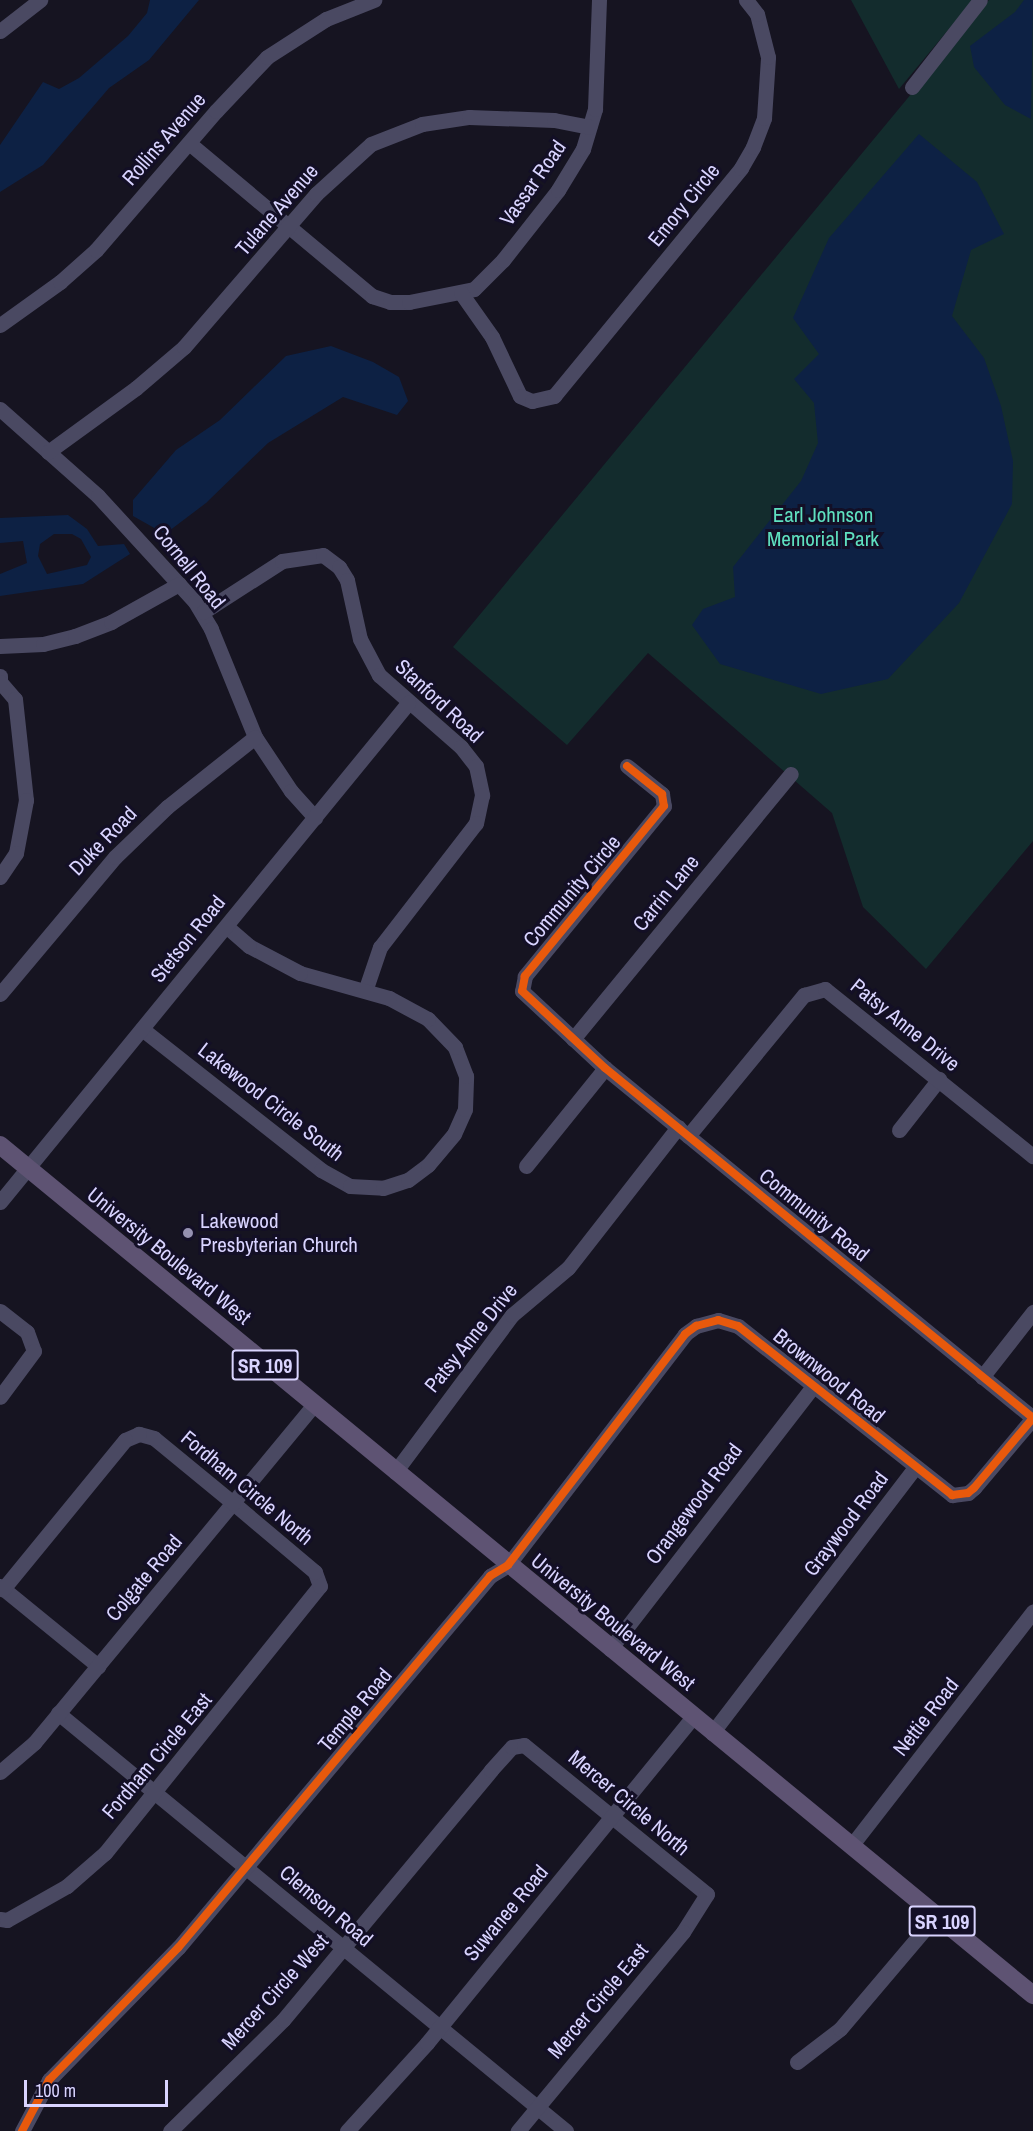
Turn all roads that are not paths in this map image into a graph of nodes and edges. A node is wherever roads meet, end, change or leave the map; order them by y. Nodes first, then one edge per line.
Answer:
1 (40, 0) edge
2 (374, 0) edge
3 (600, 0) edge
4 (746, 0) edge
5 (980, 0) edge
6 (0, 31) edge
7 (912, 87) dead end
8 (589, 128) junction
9 (189, 143) junction
10 (289, 228) junction
11 (461, 293) junction
12 (0, 325) edge
13 (0, 409) edge
14 (48, 452) junction
15 (179, 584) junction
16 (202, 612) junction
17 (0, 646) edge
18 (0, 676) edge
19 (408, 703) junction
20 (255, 737) junction
21 (627, 766) dead end
22 (791, 774) dead end
23 (315, 818) junction
24 (0, 877) edge
25 (226, 926) junction
26 (365, 991) junction
27 (0, 994) edge
28 (142, 1029) junction
29 (573, 1039) junction
30 (605, 1068) junction
31 (939, 1079) junction
32 (899, 1130) dead end
33 (683, 1131) junction
34 (0, 1145) edge
35 (1033, 1156) edge
36 (526, 1166) dead end
37 (27, 1169) junction
38 (0, 1202) edge
39 (0, 1311) edge
40 (1033, 1312) edge
41 (718, 1320) joint
42 (982, 1377) junction
43 (813, 1386) junction
44 (0, 1397) edge
45 (314, 1405) junction
46 (1033, 1418) edge
47 (914, 1469) junction
48 (395, 1472) junction
49 (233, 1503) junction
50 (508, 1565) junction
51 (320, 1586) joint
52 (2, 1587) edge
53 (1033, 1611) edge
54 (610, 1649) junction
55 (98, 1666) junction
56 (58, 1713) junction
57 (693, 1717) junction
58 (712, 1733) junction
59 (524, 1745) joint
60 (0, 1772) edge
61 (153, 1792) junction
62 (612, 1816) junction
63 (851, 1846) junction
64 (248, 1868) junction
65 (707, 1894) joint
66 (936, 1916) junction
67 (2, 1922) edge
68 (344, 1949) junction
69 (1033, 1995) edge
70 (439, 2027) junction
71 (797, 2062) dead end
72 (537, 2108) junction
73 (22, 2131) edge
74 (170, 2131) edge
75 (347, 2131) edge
76 (518, 2131) edge
77 (566, 2131) edge

1 - 6 street
2 - 9 street, Rollins Avenue
3 - 8 street, Vassar Road
4 - 11 street, Emory Circle
5 - 7 street
8 - 10 street, Tulane Avenue
8 - 11 street, Vassar Road
9 - 10 street
9 - 12 street, Rollins Avenue
10 - 11 street
10 - 14 street, Tulane Avenue
13 - 14 street, Cornell Road
14 - 15 street, Cornell Road
15 - 16 street, Cornell Road
15 - 17 street
16 - 19 street, Stanford Road
16 - 20 street, Cornell Road
18 - 24 street
19 - 23 street, Stetson Road
19 - 26 street, Stanford Road
20 - 23 street, Cornell Road
20 - 27 street, Duke Road
21 - 29 street, Community Circle
22 - 29 street, Carrin Lane
23 - 25 street, Stetson Road
25 - 26 street
25 - 28 street, Stetson Road
26 - 28 street, Lakewood Circle South
28 - 37 street, Stetson Road
29 - 30 street, Community Road
30 - 33 street, Community Road
30 - 36 street
31 - 32 street
31 - 33 street, Patsy Anne Drive
31 - 35 street, Patsy Anne Drive
33 - 42 street, Community Road
33 - 48 street, Patsy Anne Drive
34 - 37 main road, University Boulevard West / SR 109
37 - 38 street, Stetson Road
37 - 45 main road, University Boulevard West / SR 109
39 - 44 street
40 - 42 street
41 - 43 street, Brownwood Road
41 - 50 street, Temple Road
42 - 46 street, Community Road
43 - 47 street, Brownwood Road
43 - 54 street, Orangewood Road
45 - 48 main road, University Boulevard West / SR 109
45 - 49 street, Colgate Road
46 - 47 street, Graywood Road
47 - 58 street, Graywood Road
48 - 50 main road, University Boulevard West / SR 109
49 - 51 street, Fordham Circle North
49 - 52 street, Fordham Circle North
49 - 55 street, Colgate Road
50 - 54 main road, University Boulevard West / SR 109
50 - 64 street, Temple Road
51 - 61 street, Fordham Circle East
52 - 55 street
53 - 63 street, Nettie Road
54 - 57 main road, University Boulevard West / SR 109
55 - 56 street, Colgate Road
56 - 60 street, Colgate Road
56 - 61 street, Clemson Road
57 - 58 main road, University Boulevard West / SR 109
57 - 62 street, Suwanee Road
58 - 63 main road, University Boulevard West / SR 109
59 - 62 street, Mercer Circle North
59 - 68 street, Mercer Circle West
61 - 64 street, Clemson Road
61 - 67 street, Fordham Circle East
62 - 65 street, Mercer Circle North
62 - 70 street, Suwanee Road
63 - 66 main road, University Boulevard West / SR 109
64 - 68 street, Clemson Road
64 - 73 street, Temple Road
65 - 72 street, Mercer Circle East
66 - 69 main road, University Boulevard West / SR 109
66 - 71 street
68 - 70 street, Clemson Road
68 - 74 street, Mercer Circle West
70 - 72 street, Clemson Road
70 - 75 street, Suwanee Road
72 - 76 street, Mercer Circle East
72 - 77 street, Clemson Road

